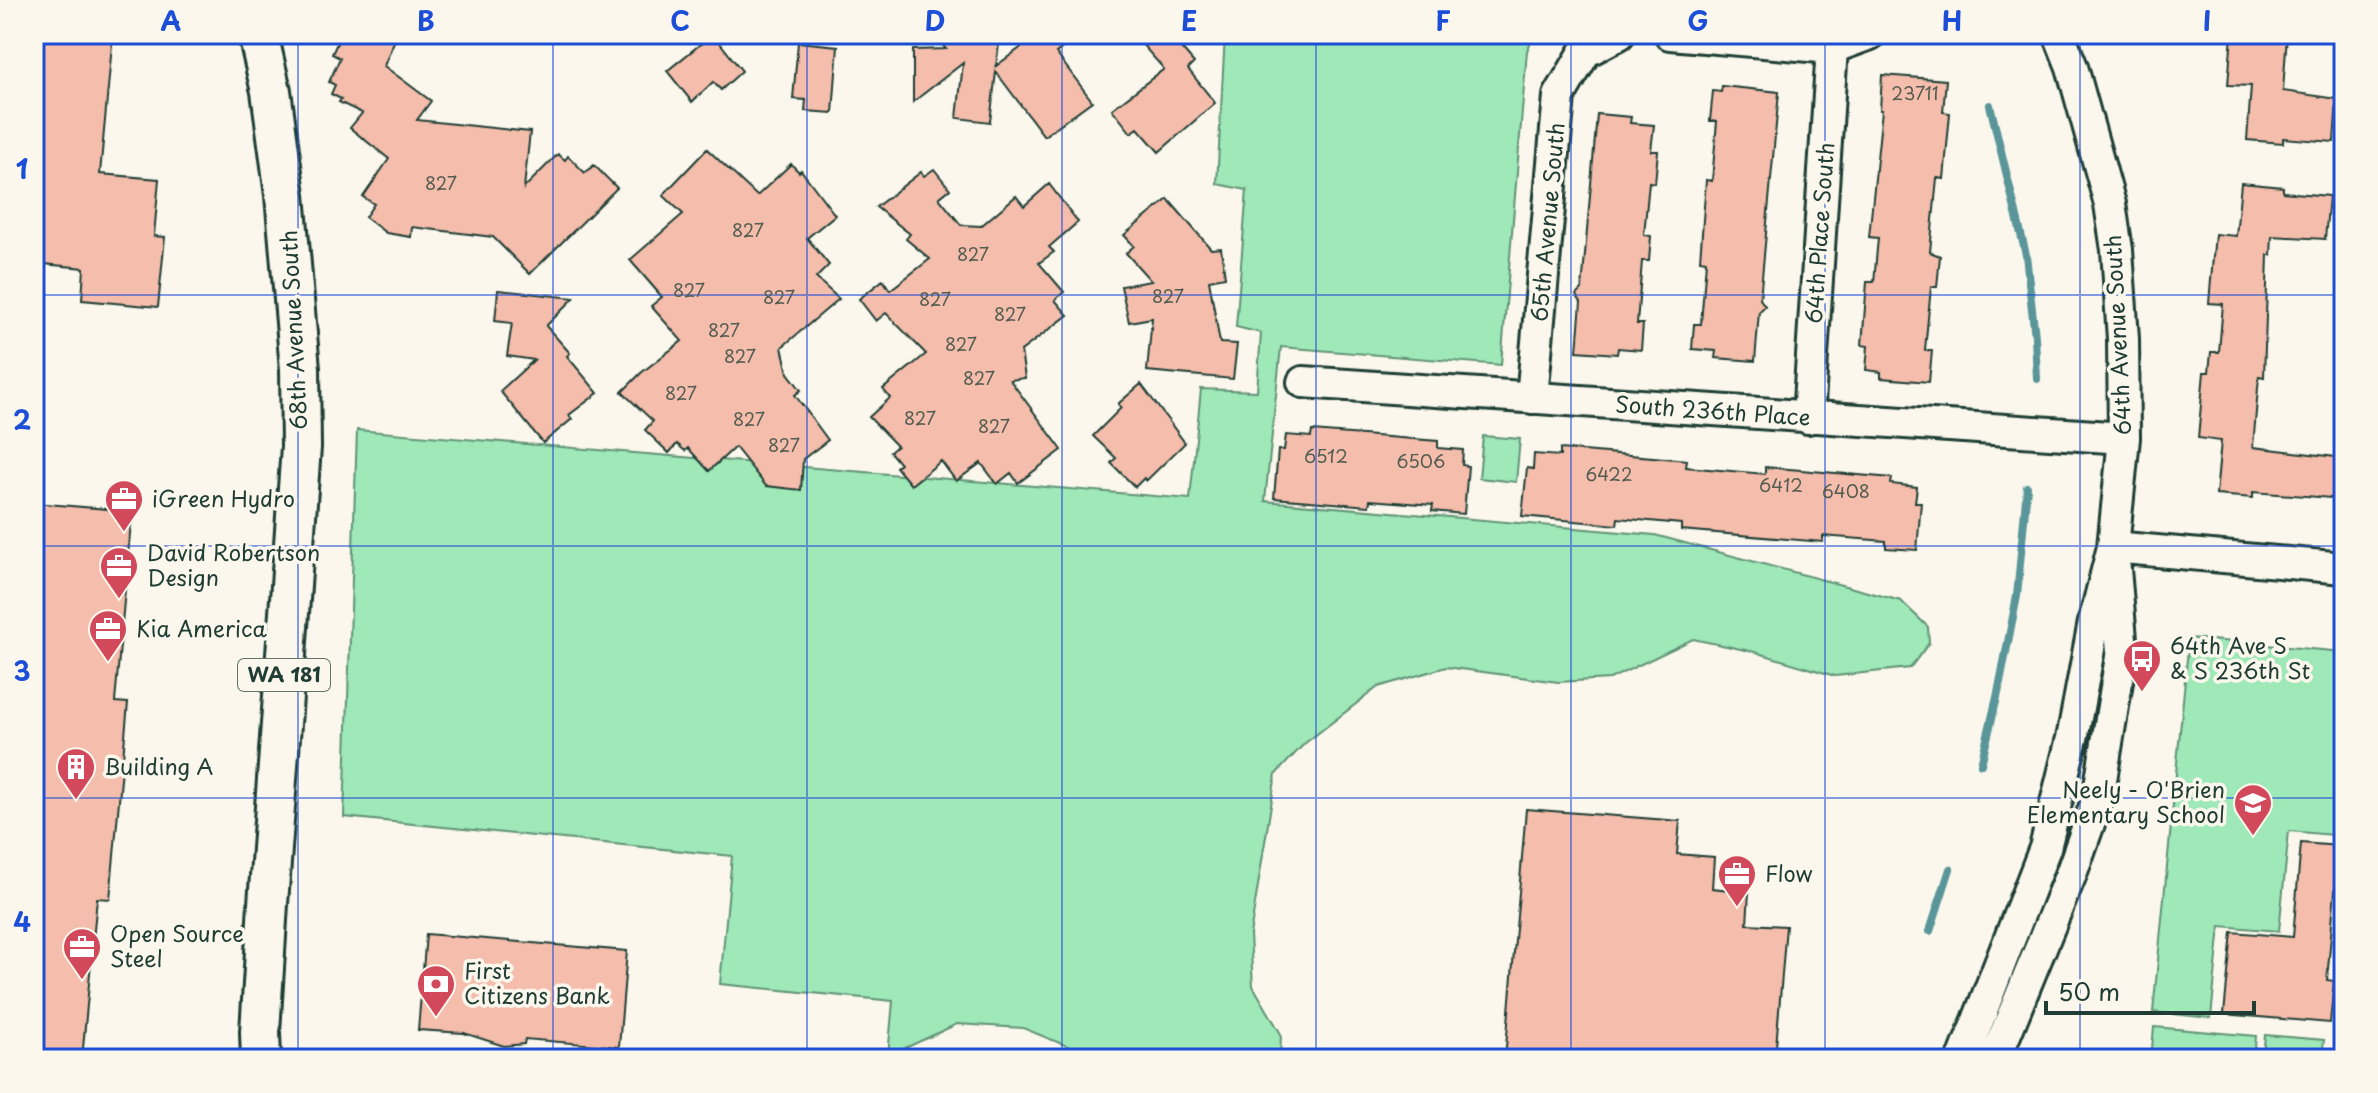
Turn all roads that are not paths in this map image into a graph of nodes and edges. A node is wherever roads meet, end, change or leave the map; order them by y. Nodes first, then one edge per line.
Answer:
1 (258, 34) edge
2 (1619, 34) edge
3 (1670, 34) edge
4 (1870, 34) edge
5 (2059, 34) edge
6 (1832, 48) junction
7 (1303, 382) dead end
8 (1532, 398) junction
9 (1808, 418) junction
10 (2124, 438) junction
11 (2113, 547) junction
12 (2344, 568) edge
13 (261, 1059) edge
14 (1963, 1059) edge
15 (1995, 1059) edge

1 - 13 main road, 68th Avenue South / WA 181
2 - 8 street, 65th Avenue South
3 - 6 street
4 - 6 street
5 - 10 street, 64th Avenue South
6 - 9 street, 64th Place South
7 - 8 street, South 236th Place
8 - 9 street, South 236th Place
9 - 10 street, South 236th Place
10 - 11 street, 64th Avenue South
11 - 12 street
11 - 14 street, 64th Avenue South
11 - 15 street, 64th Avenue South

